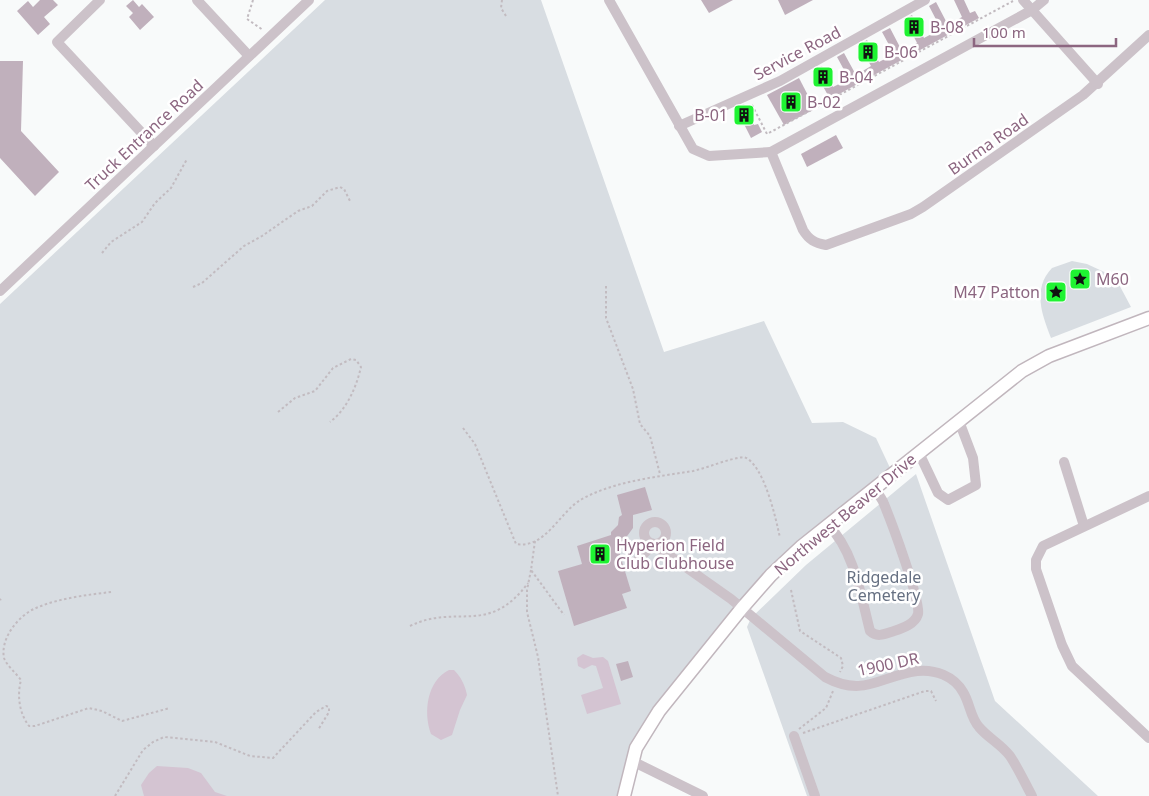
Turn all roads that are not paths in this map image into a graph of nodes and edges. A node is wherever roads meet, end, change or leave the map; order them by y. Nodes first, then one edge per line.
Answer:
1 (100, 0) edge
2 (197, 0) edge
3 (309, 0) edge
4 (609, 0) edge
5 (925, 0) edge
6 (1023, 0) edge
7 (1044, 0) edge
8 (1032, 10) junction
9 (1149, 35) edge
10 (249, 56) junction
11 (1098, 84) junction
12 (679, 126) junction
13 (154, 146) junction
14 (771, 152) junction
15 (0, 291) edge
16 (1149, 318) edge
17 (959, 421) junction
18 (919, 453) junction
19 (1064, 462) dead end
20 (874, 488) junction
21 (1149, 496) edge
22 (828, 525) junction
23 (1084, 526) junction
24 (637, 561) dead end
25 (742, 608) junction
26 (794, 736) road end
27 (1149, 738) edge
28 (632, 761) junction
29 (624, 796) edge
30 (703, 796) edge
31 (815, 796) edge
32 (1032, 796) edge

1 - 13 street
2 - 10 street
3 - 10 street, Truck Entrance Road
4 - 12 street
5 - 12 street, Service Road
6 - 8 street
7 - 8 street
8 - 11 street
8 - 14 street
9 - 11 street, Burma Road
10 - 13 street, Truck Entrance Road
11 - 14 street, Burma Road
12 - 14 street
13 - 15 street, Truck Entrance Road
16 - 17 main road, Northwest Beaver Drive
17 - 18 main road, Northwest Beaver Drive
17 - 18 street
18 - 20 main road, Northwest Beaver Drive
19 - 23 street
20 - 22 main road, Northwest Beaver Drive
20 - 22 street
21 - 23 street
22 - 25 main road, Northwest Beaver Drive
23 - 27 street
24 - 25 street, 1900 DR
25 - 28 main road, Northwest Beaver Drive
25 - 32 street, 1900 DR
26 - 31 street
28 - 29 main road, Northwest Beaver Drive
28 - 30 street

